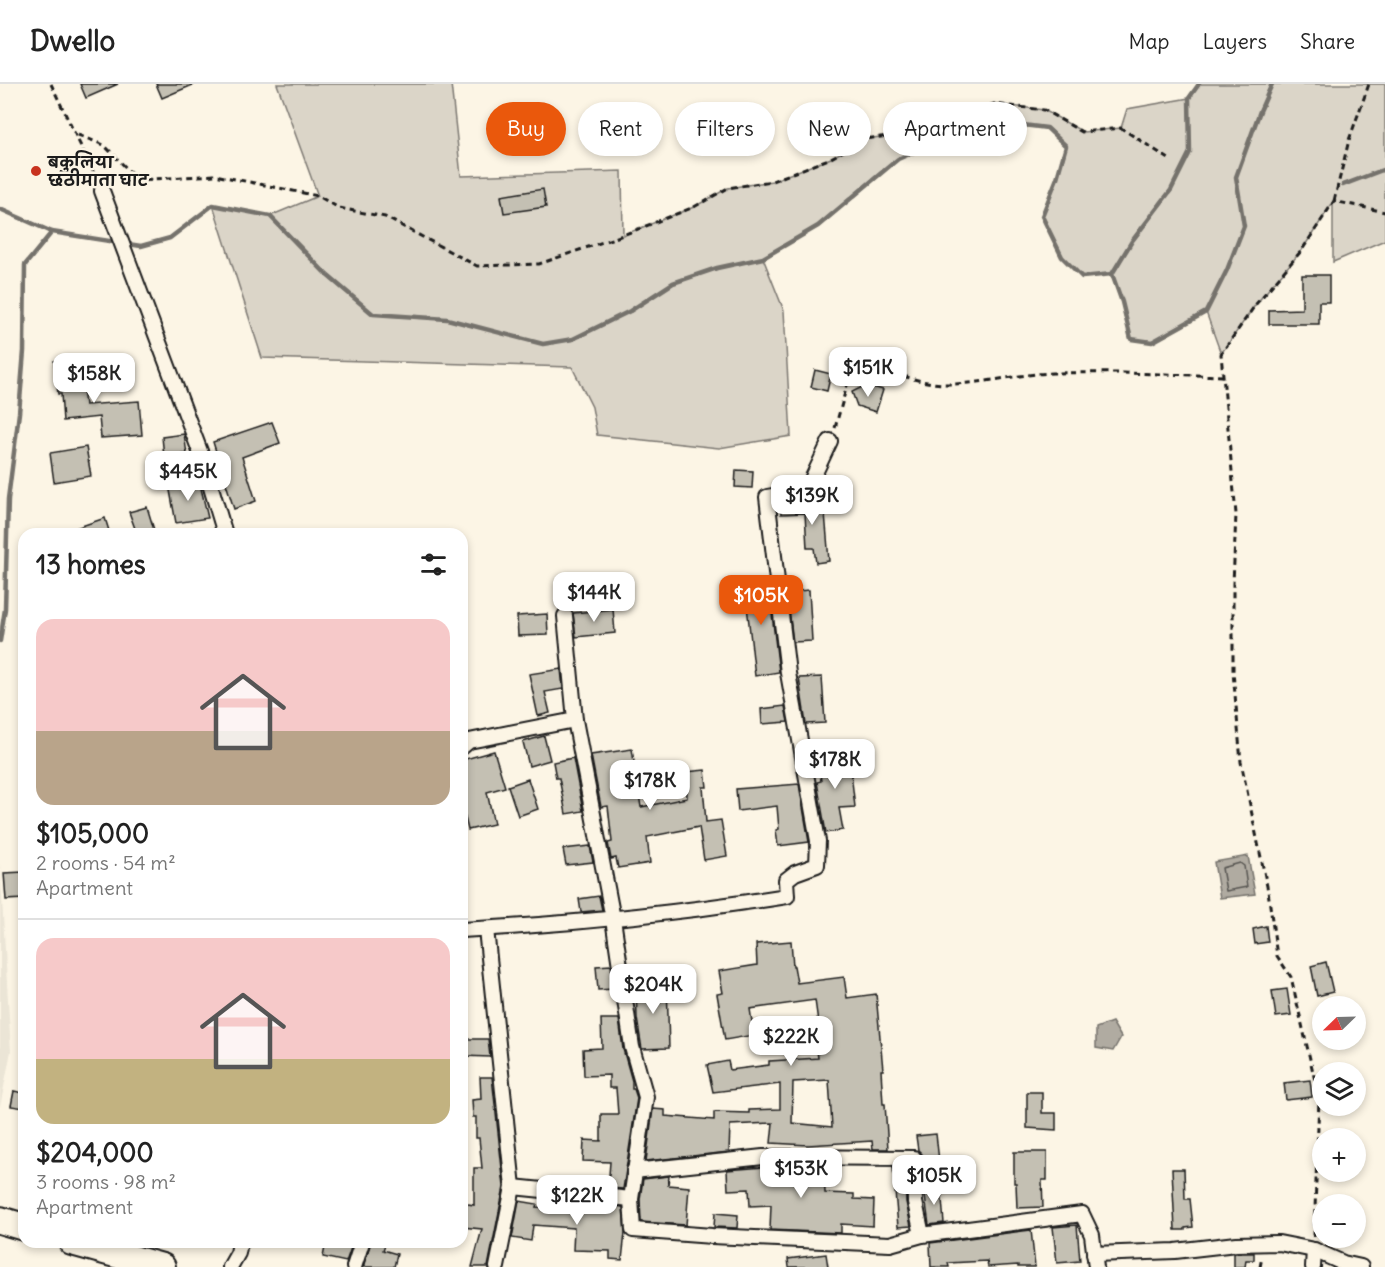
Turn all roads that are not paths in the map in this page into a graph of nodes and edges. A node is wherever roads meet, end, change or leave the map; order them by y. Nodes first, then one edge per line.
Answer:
1 (102, 191) road end
2 (830, 441) road end
3 (223, 528) edge
4 (565, 616) dead end
5 (575, 720) junction
6 (468, 742) edge
7 (613, 919) junction
8 (486, 929) junction
9 (468, 930) edge
10 (634, 1171) junction
11 (513, 1187) junction
12 (631, 1199) junction
13 (0, 1220) edge
14 (18, 1225) edge
15 (922, 1235) junction
16 (84, 1248) edge
17 (239, 1248) edge
18 (360, 1248) edge
19 (1314, 1250) junction
20 (110, 1261) edge
21 (1095, 1261) edge
22 (162, 1267) edge
23 (230, 1267) edge
24 (354, 1267) edge
25 (497, 1267) edge
26 (1313, 1267) edge
27 (1361, 1267) edge

1 - 3 street
2 - 7 street
4 - 5 street
5 - 6 street
5 - 7 street
7 - 8 street
7 - 10 street
8 - 9 street
8 - 11 street
10 - 12 street
10 - 15 street
11 - 12 street
11 - 25 street
12 - 15 street
13 - 14 highway
15 - 21 street
16 - 20 highway
17 - 23 street
18 - 24 street
19 - 21 street
19 - 26 street
19 - 27 street
20 - 22 highway

